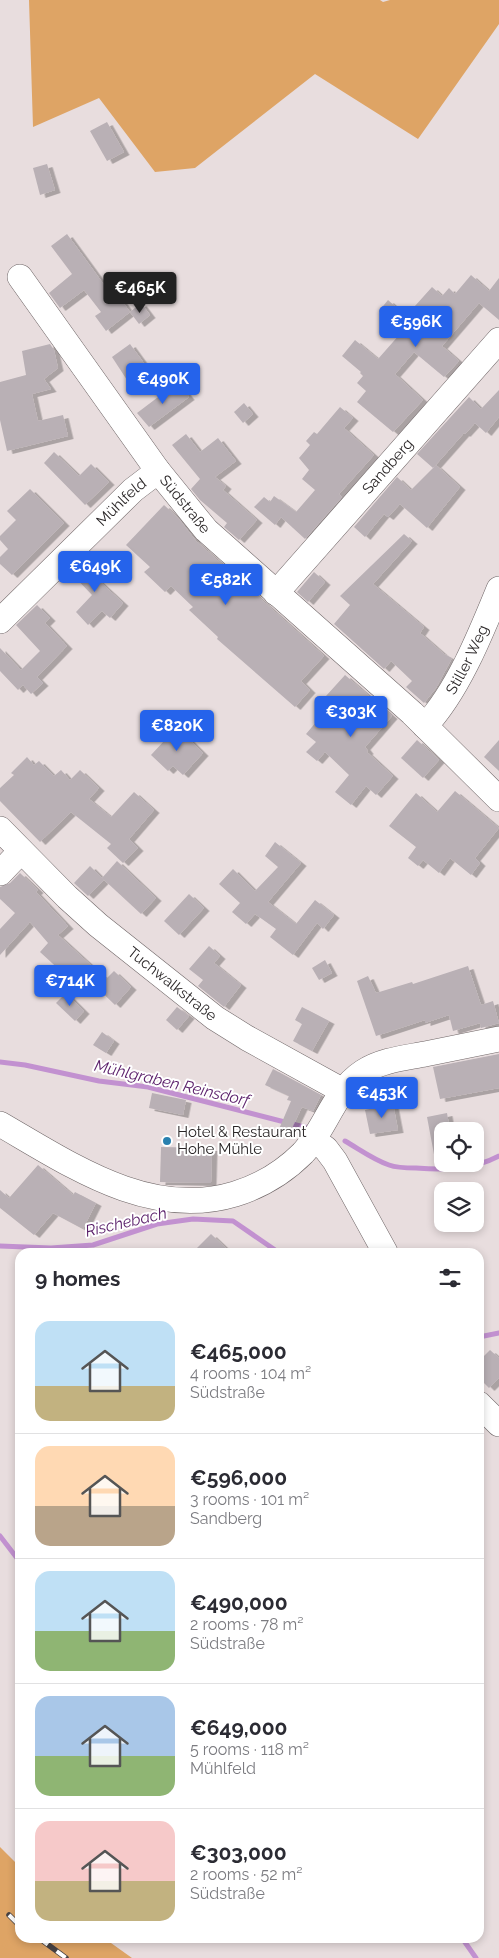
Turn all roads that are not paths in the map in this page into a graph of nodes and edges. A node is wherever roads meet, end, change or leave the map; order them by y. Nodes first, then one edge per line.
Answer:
1 (20, 277) dead end
2 (499, 340) edge
3 (158, 471) junction
4 (499, 589) edge
5 (276, 593) junction
6 (0, 620) edge
7 (426, 726) junction
8 (499, 799) edge
9 (0, 829) edge
10 (21, 851) junction
11 (0, 873) edge
12 (499, 1039) edge
13 (343, 1091) junction
14 (0, 1124) edge
15 (314, 1140) junction
16 (383, 1248) edge
17 (484, 1409) edge
18 (499, 1424) edge

1 - 3 street, Südstraße
2 - 5 street, Sandberg
3 - 5 street, Südstraße
3 - 6 street, Mühlfeld
4 - 7 street, Stiller Weg
5 - 7 street, Südstraße
7 - 8 street, Südstraße
9 - 10 street, Tuchwalkstraße
10 - 11 street
10 - 13 street, Tuchwalkstraße
12 - 13 street
13 - 15 street
14 - 15 street
15 - 16 street
17 - 18 street

